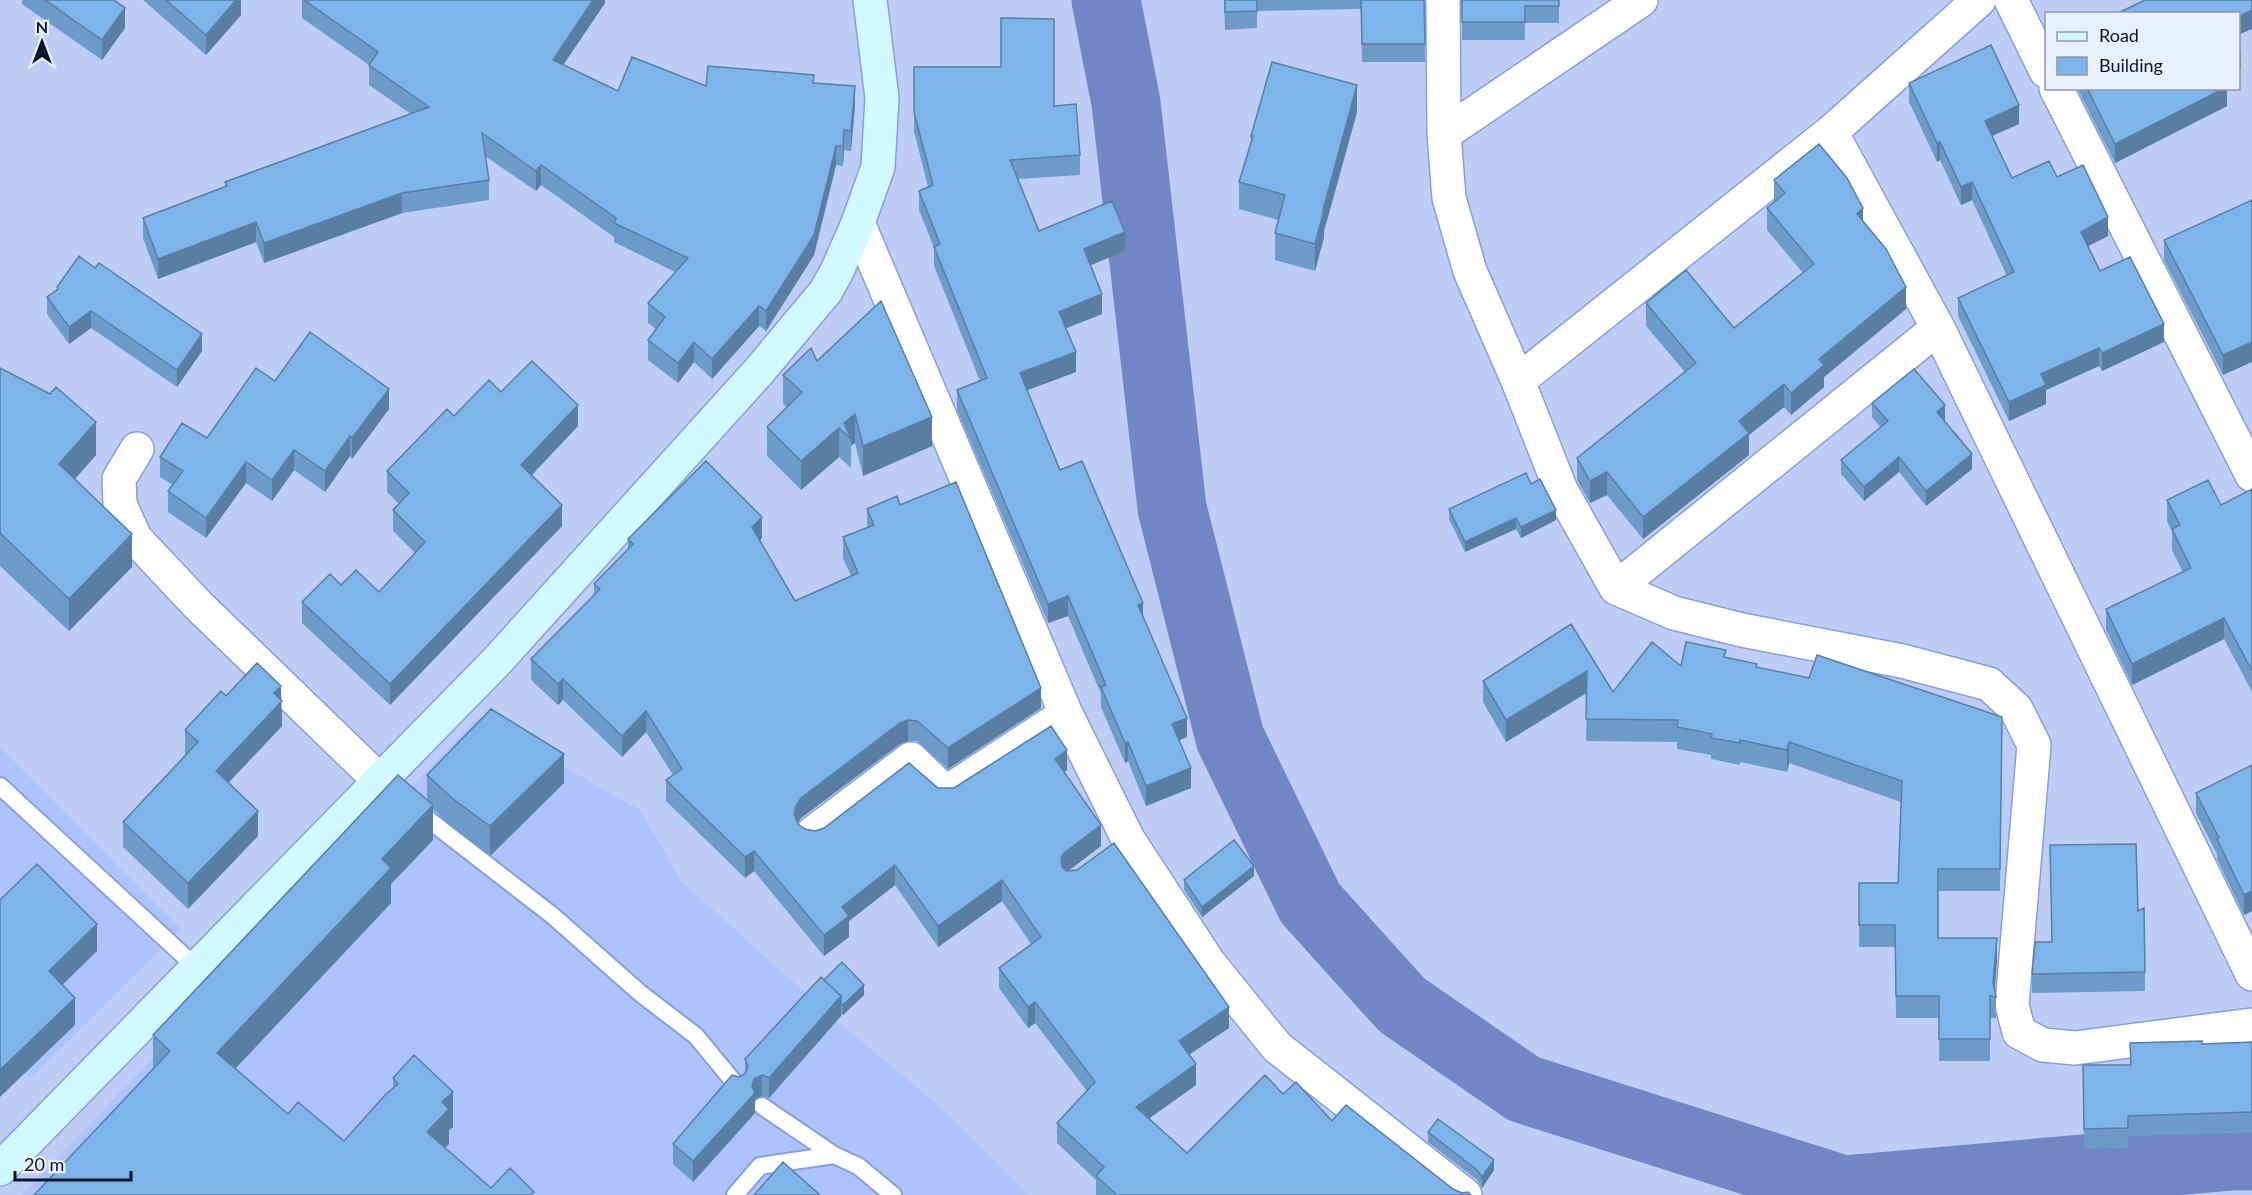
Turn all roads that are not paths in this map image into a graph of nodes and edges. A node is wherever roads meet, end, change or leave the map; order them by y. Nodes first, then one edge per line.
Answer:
1 (870, 0) edge
2 (1443, 0) edge
3 (1641, 0) edge
4 (1978, 0) edge
5 (2011, 0) edge
6 (2045, 68) edge
7 (2057, 90) edge
8 (1831, 132) junction
9 (1444, 134) junction
10 (858, 223) junction
11 (1938, 328) junction
12 (1518, 381) junction
13 (137, 449) dead end
14 (2252, 475) edge
15 (1616, 588) junction
16 (1066, 714) junction
17 (384, 785) junction
18 (0, 786) edge
19 (405, 802) edge
20 (813, 833) edge
21 (197, 968) junction
22 (2252, 974) edge
23 (2252, 1025) edge
24 (738, 1088) edge
25 (762, 1106) dead end
26 (834, 1155) junction
27 (0, 1169) edge
28 (735, 1195) edge
29 (893, 1195) edge
30 (1465, 1195) edge

1 - 10 main road
2 - 9 street
3 - 9 street
4 - 8 street
5 - 6 street
7 - 14 street
8 - 11 street
8 - 12 street
9 - 12 street
10 - 16 street
10 - 17 main road
11 - 15 street
11 - 22 street
12 - 15 street
13 - 17 street
15 - 23 street
16 - 20 street
16 - 30 street
17 - 21 main road
18 - 21 lane
19 - 24 lane
21 - 27 main road
25 - 26 lane
26 - 28 lane
26 - 29 lane

